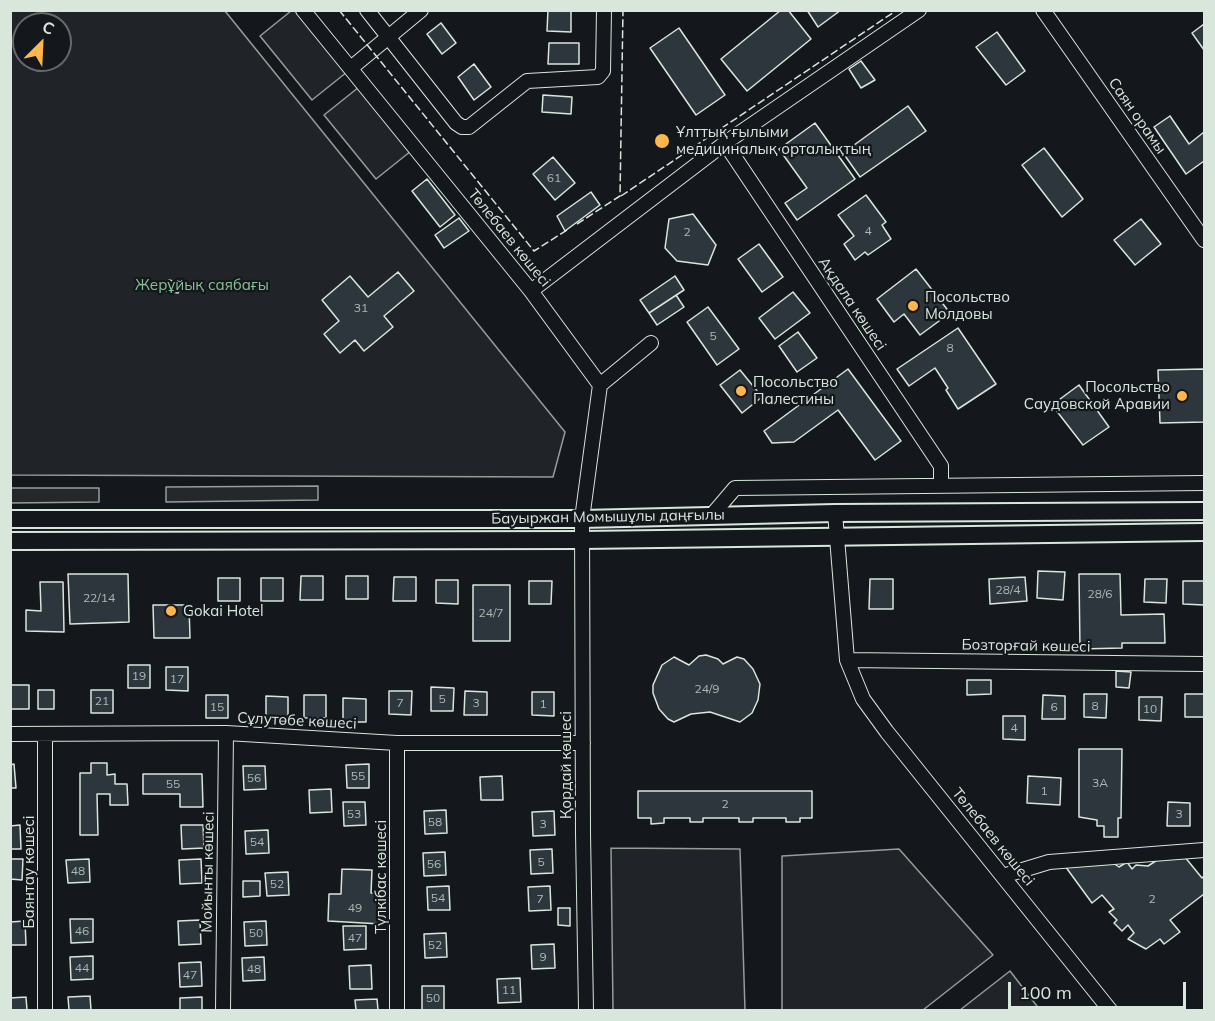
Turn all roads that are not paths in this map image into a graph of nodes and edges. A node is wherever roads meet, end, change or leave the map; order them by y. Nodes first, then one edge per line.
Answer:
1 (303, 10) edge
2 (367, 10) edge
3 (421, 10) edge
4 (604, 10) edge
5 (919, 10) edge
6 (1043, 10) edge
7 (389, 37) junction
8 (351, 68) junction
9 (725, 142) junction
10 (1204, 240) edge
11 (531, 291) junction
12 (651, 344) dead end
13 (600, 385) junction
14 (1204, 483) edge
15 (941, 486) junction
16 (1204, 511) edge
17 (835, 513) junction
18 (712, 515) junction
19 (10, 519) edge
20 (582, 519) junction
21 (1204, 532) edge
22 (837, 537) junction
23 (582, 540) junction
24 (10, 541) edge
25 (847, 660) junction
26 (1204, 664) edge
27 (226, 733) junction
28 (10, 734) edge
29 (45, 734) junction
30 (397, 742) junction
31 (583, 743) junction
32 (1204, 850) edge
33 (1003, 876) junction
34 (45, 1011) edge
35 (223, 1011) edge
36 (397, 1011) edge
37 (586, 1011) edge
38 (1110, 1011) edge

1 - 8 street, Төлебаев көшесі
2 - 7 street
3 - 7 street
4 - 7 street
5 - 9 street
6 - 10 street, Саян орамы
7 - 8 street
8 - 11 street, Төлебаев көшесі
9 - 11 street
9 - 15 street, Ақдала көшесі
11 - 13 street, Төлебаев көшесі
12 - 13 street
13 - 20 street
14 - 15 street
15 - 18 street
16 - 17 main road, Бауыржан Момышұлы даңғылы
17 - 18 main road, Бауыржан Момышұлы даңғылы
17 - 22 street
18 - 20 main road, Бауыржан Момышұлы даңғылы
19 - 20 main road, Бауыржан Момышұлы даңғылы
20 - 23 street, Қордай көшесі
21 - 22 main road, Бауыржан Момышұлы даңғылы
22 - 23 main road, Бауыржан Момышұлы даңғылы
22 - 25 street
23 - 24 main road, Бауыржан Момышұлы даңғылы
23 - 31 street, Қордай көшесі
25 - 26 street, Бозторғай көшесі
25 - 33 street, Төлебаев көшесі
27 - 29 street, Сұлутөбе көшесі
27 - 30 street, Сұлутөбе көшесі
27 - 35 street, Мойынты көшесі
28 - 29 street, Сұлутөбе көшесі
29 - 34 street, Баянтау көшесі
30 - 31 street, Сұлутөбе көшесі
30 - 36 street, Түлкібас көшесі
31 - 37 street, Қордай көшесі
32 - 33 street
33 - 38 street, Төлебаев көшесі

